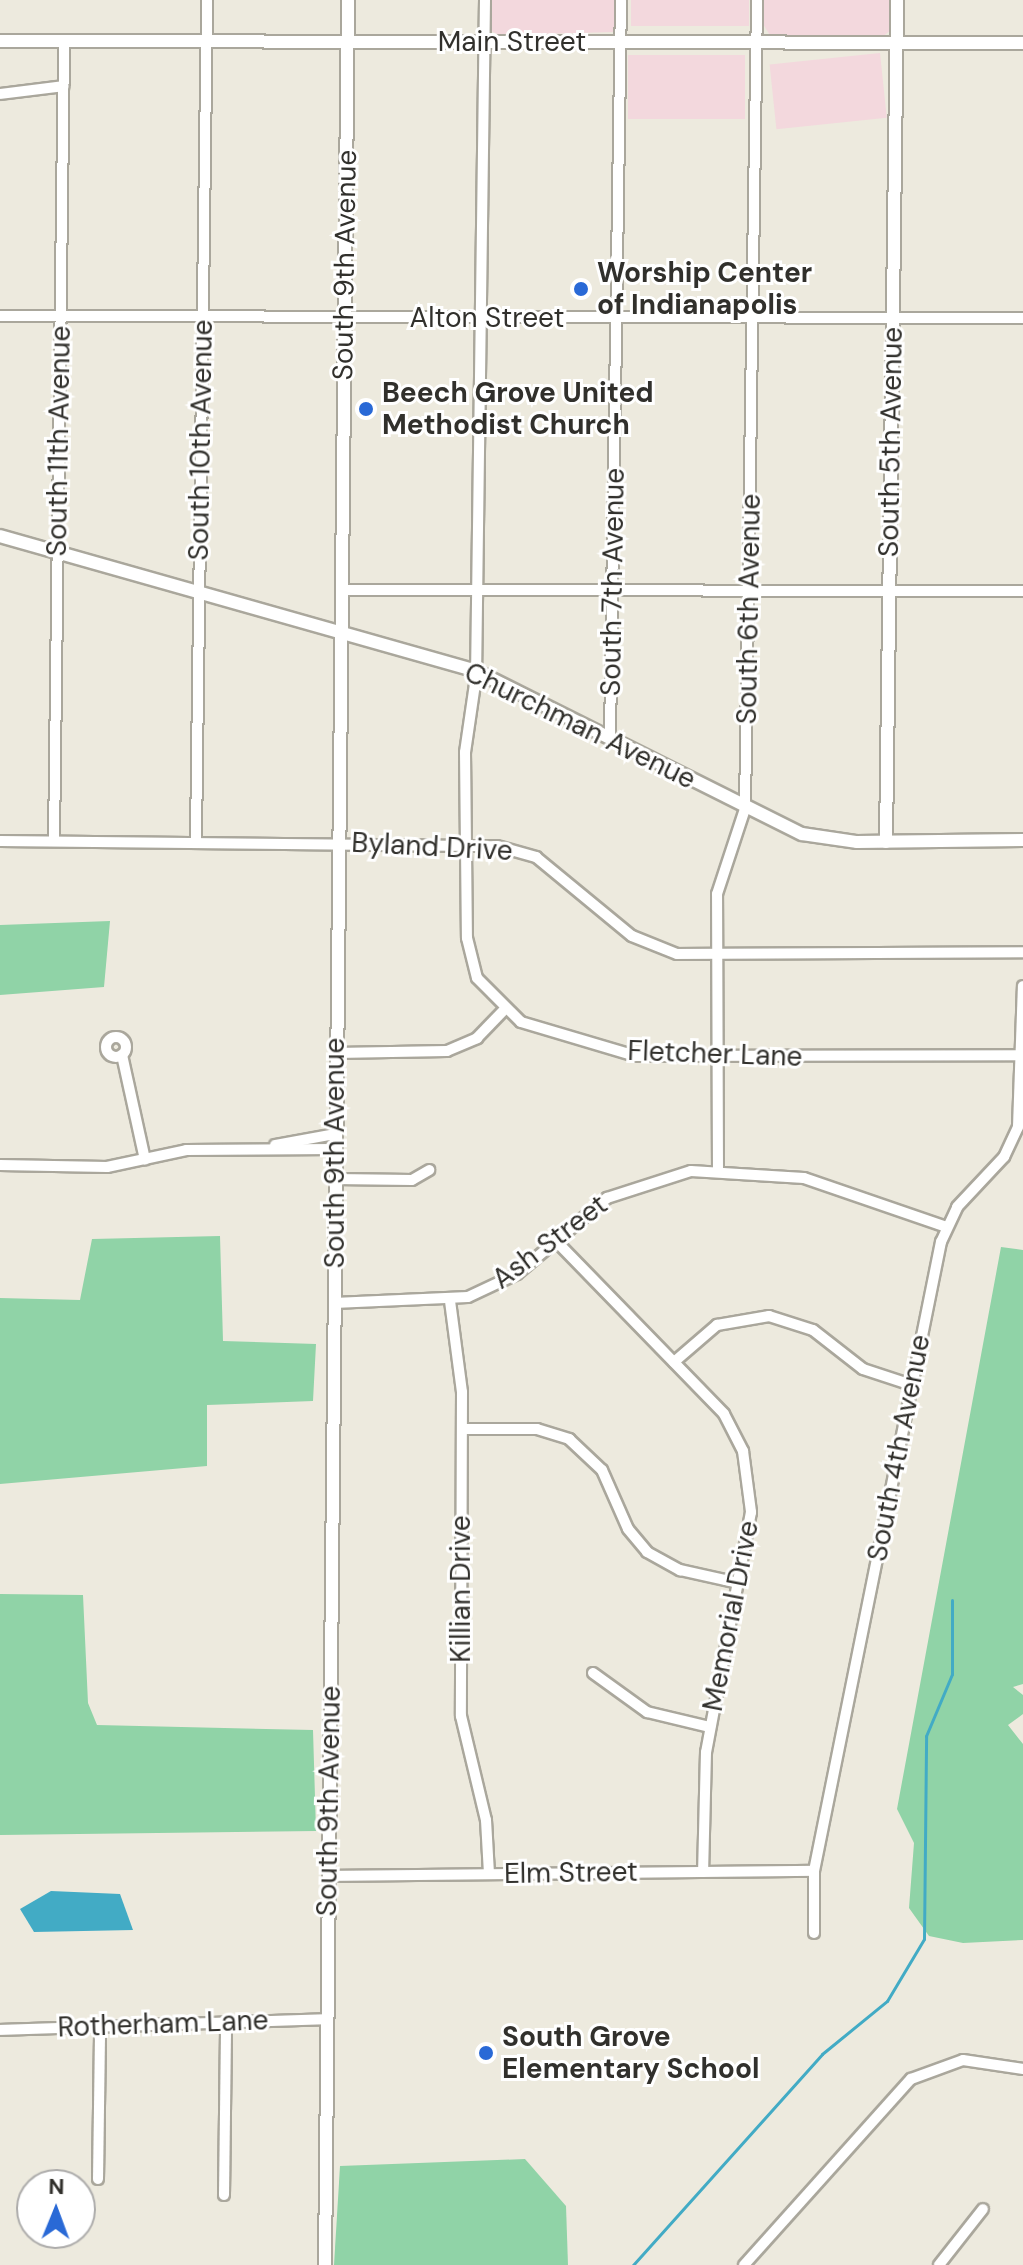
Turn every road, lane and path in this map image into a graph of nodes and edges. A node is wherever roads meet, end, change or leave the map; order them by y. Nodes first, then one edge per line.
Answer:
1 (207, 0) edge
2 (348, 0) edge
3 (485, 0) edge
4 (621, 0) edge
5 (757, 0) edge
6 (897, 0) edge
7 (0, 41) edge
8 (64, 41) junction
9 (348, 41) junction
10 (206, 42) junction
11 (484, 42) junction
12 (620, 42) junction
13 (757, 42) junction
14 (896, 42) junction
15 (1023, 43) edge
16 (64, 86) junction
17 (0, 94) edge
18 (0, 316) edge
19 (203, 316) junction
20 (61, 317) junction
21 (344, 317) junction
22 (480, 317) junction
23 (753, 317) junction
24 (617, 318) junction
25 (893, 318) junction
26 (1023, 318) edge
27 (0, 536) edge
28 (58, 552) junction
29 (341, 590) junction
30 (477, 590) junction
31 (613, 590) junction
32 (749, 590) junction
33 (199, 591) junction
34 (889, 591) junction
35 (1023, 591) edge
36 (340, 631) junction
37 (476, 671) junction
38 (610, 738) junction
39 (745, 809) junction
40 (196, 839) junction
41 (1023, 840) edge
42 (0, 841) edge
43 (54, 841) junction
44 (337, 842) junction
45 (886, 842) junction
46 (466, 845) junction
47 (1023, 952) edge
48 (716, 956) junction
49 (1023, 986) edge
50 (503, 1011) junction
51 (336, 1053) junction
52 (122, 1055) dead end
53 (1021, 1055) edge
54 (716, 1059) junction
55 (335, 1134) junction
56 (274, 1147) junction
57 (335, 1149) junction
58 (145, 1160) junction
59 (0, 1165) edge
60 (429, 1170) dead end
61 (718, 1170) junction
62 (335, 1179) junction
63 (946, 1227) junction
64 (556, 1241) junction
65 (450, 1301) junction
66 (334, 1303) junction
67 (674, 1362) junction
68 (912, 1385) junction
69 (462, 1429) junction
70 (738, 1583) junction
71 (593, 1673) dead end
72 (710, 1727) junction
73 (814, 1871) junction
74 (703, 1872) junction
75 (489, 1874) junction
76 (328, 1876) junction
77 (814, 1933) dead end
78 (327, 2019) junction
79 (226, 2028) junction
80 (100, 2029) junction
81 (0, 2030) edge
82 (1023, 2069) edge
83 (98, 2179) dead end
84 (224, 2195) dead end
85 (983, 2209) dead end
86 (325, 2265) edge
87 (744, 2265) edge
88 (939, 2265) edge

1 - 10 street, South 10th Avenue
2 - 9 street, South 9th Avenue
3 - 11 street
4 - 12 street, South 7th Avenue
5 - 13 street, South 6th Avenue
6 - 14 street, South 5th Avenue
7 - 8 street, Main Street
8 - 10 street, Main Street
8 - 16 street, South 11th Avenue
9 - 10 street, Main Street
9 - 11 street, Main Street
9 - 21 street, South 9th Avenue
10 - 19 street, South 10th Avenue
11 - 12 street, Main Street
11 - 22 street
12 - 13 street, Main Street
12 - 24 street, South 7th Avenue
13 - 14 street, Main Street
13 - 23 street, South 6th Avenue
14 - 15 street, Main Street
14 - 25 street, South 5th Avenue
16 - 17 street
16 - 20 street, South 11th Avenue
18 - 20 street, Alton Street
19 - 20 street, Alton Street
19 - 21 street, Alton Street
19 - 33 street, South 10th Avenue
20 - 28 street, South 11th Avenue
21 - 22 street, Alton Street
21 - 29 street, South 9th Avenue
22 - 24 street, Alton Street
22 - 30 street
23 - 24 street, Alton Street
23 - 25 street, Alton Street
23 - 32 street, South 6th Avenue
24 - 31 street, South 7th Avenue
25 - 26 street, Alton Street
25 - 34 street, South 5th Avenue
27 - 28 street, Churchman Avenue
28 - 33 street, Churchman Avenue
28 - 43 street, South 11th Avenue
29 - 30 street
29 - 36 street, South 9th Avenue
30 - 31 street
30 - 37 street
31 - 32 street
31 - 38 street, South 7th Avenue
32 - 34 street
32 - 39 street, South 6th Avenue
33 - 36 street, Churchman Avenue
33 - 40 street, South 10th Avenue
34 - 35 street
34 - 45 street, South 5th Avenue
36 - 37 street, Churchman Avenue
36 - 44 street, South 9th Avenue
37 - 38 street, Churchman Avenue
37 - 46 street
38 - 39 street, Churchman Avenue
39 - 45 street, Churchman Avenue
39 - 48 street, South 6th Avenue
40 - 43 street, Byland Drive
40 - 44 street, Byland Drive
41 - 45 street, Churchman Avenue
42 - 43 street, Byland Drive
44 - 46 street, Byland Drive
44 - 51 street, South 9th Avenue
46 - 48 street, Byland Drive
46 - 50 street
47 - 48 street, Byland Drive
48 - 54 street, South 6th Avenue
49 - 53 street, South 4th Avenue
50 - 51 street
50 - 54 street, Fletcher Lane
51 - 55 street, South 9th Avenue
52 - 58 street
53 - 54 street, Fletcher Lane
53 - 63 street, South 4th Avenue
54 - 61 street, South 6th Avenue
55 - 56 street
55 - 57 street, South 9th Avenue
56 - 57 street
56 - 58 street
57 - 62 street, South 9th Avenue
58 - 59 street
60 - 62 street
61 - 63 street, Ash Street
61 - 64 street, Ash Street
62 - 66 street, South 9th Avenue
63 - 68 street, South 4th Avenue
64 - 65 street, Ash Street
64 - 67 street, Memorial Drive
65 - 66 street, Ash Street
65 - 69 street, Killian Drive
66 - 76 street, South 9th Avenue
67 - 68 street
67 - 70 street, Memorial Drive
68 - 73 street, South 4th Avenue
69 - 70 street
69 - 75 street, Killian Drive
70 - 72 street, Memorial Drive
71 - 72 street
72 - 74 street, Memorial Drive
73 - 74 street, Elm Street
73 - 77 street, South 4th Avenue
74 - 75 street, Elm Street
75 - 76 street, Elm Street
76 - 78 street, South 9th Avenue
78 - 79 street, Rotherham Lane
78 - 86 street, South 9th Avenue
79 - 80 street, Rotherham Lane
79 - 84 street
80 - 81 street, Rotherham Lane
80 - 83 street
82 - 87 street
85 - 88 street

